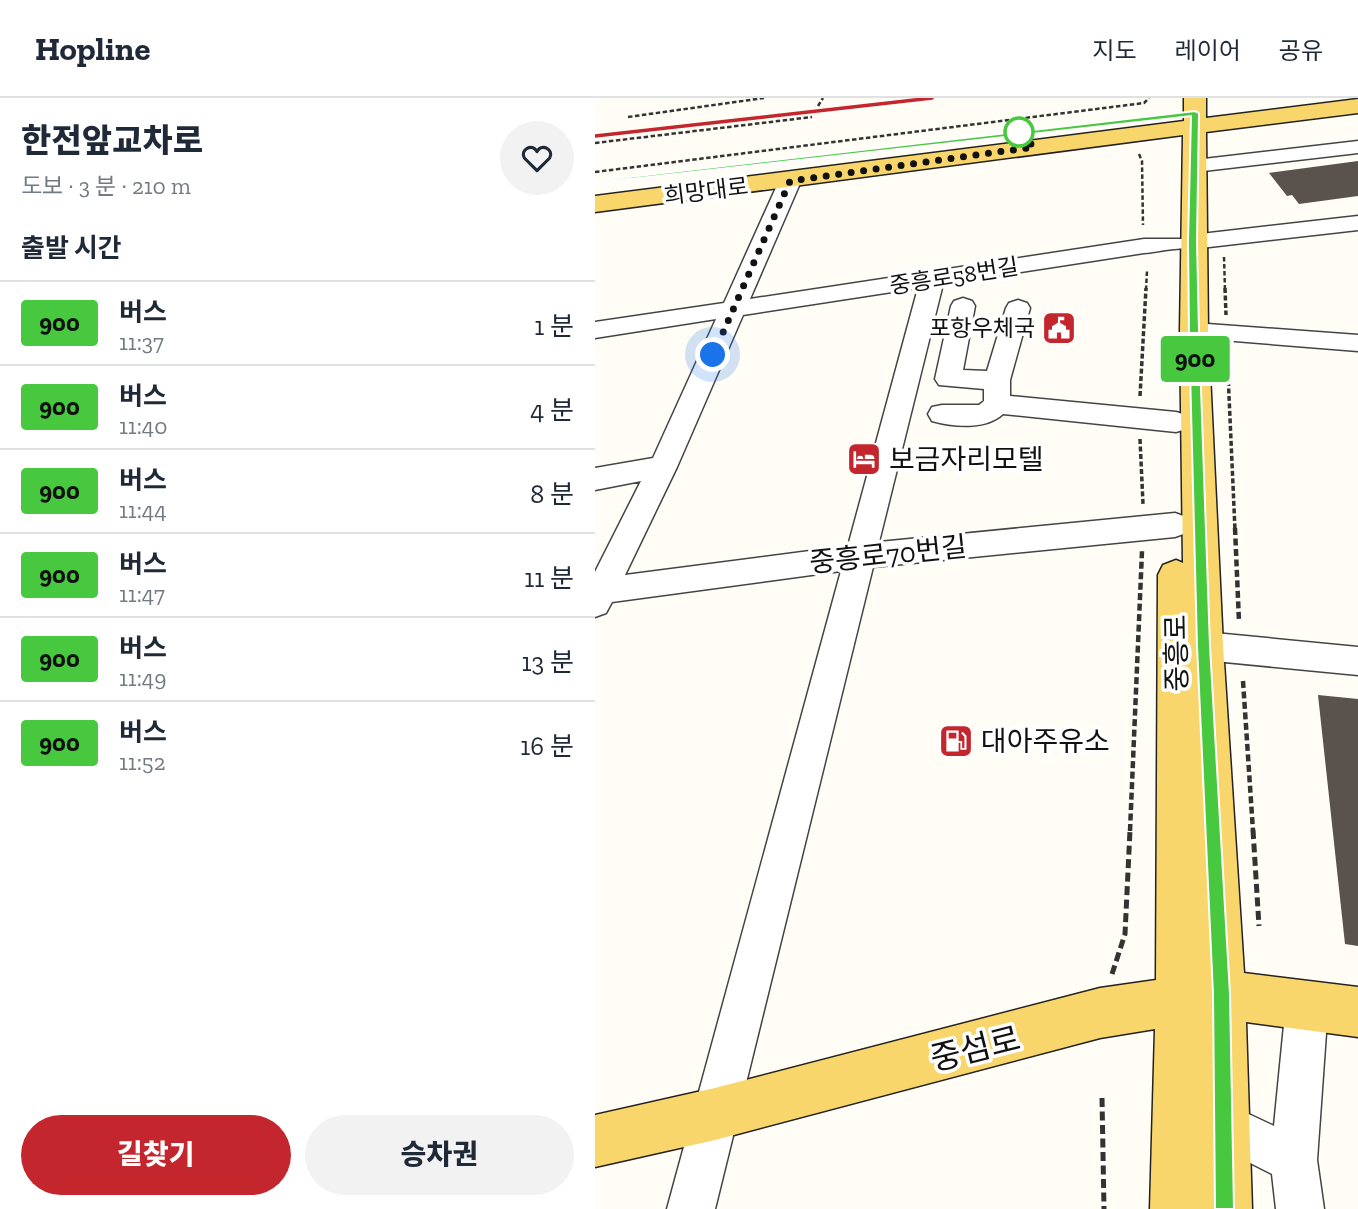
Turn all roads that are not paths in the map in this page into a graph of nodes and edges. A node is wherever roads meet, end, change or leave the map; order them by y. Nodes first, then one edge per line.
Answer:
1 (1342, 98) edge
2 (1358, 106) edge
3 (1183, 114) edge
4 (1358, 147) edge
5 (1195, 166) junction
6 (661, 173) dead end
7 (790, 181) junction
8 (595, 204) edge
9 (1358, 223) edge
10 (1197, 247) junction
11 (932, 279) junction
12 (963, 306) dead end
13 (1018, 308) dead end
14 (733, 310) junction
15 (595, 330) edge
16 (1210, 332) junction
17 (1358, 343) edge
18 (997, 392) junction
19 (942, 414) dead end
20 (1176, 422) junction
21 (663, 467) junction
22 (595, 479) edge
23 (1159, 526) junction
24 (862, 556) junction
25 (598, 597) edge
26 (1204, 646) junction
27 (1358, 661) edge
28 (1201, 996) junction
29 (1307, 1005) junction
30 (1358, 1012) edge
31 (715, 1115) junction
32 (1223, 1125) junction
33 (595, 1141) edge
34 (1294, 1160) junction
35 (691, 1209) edge
36 (1177, 1209) edge
37 (1224, 1209) edge
38 (1300, 1209) edge

1 - 3 main road, 희망대로
2 - 3 main road, 희망대로
3 - 5 main road, 중흥로
3 - 6 main road, 희망대로
3 - 7 main road, 희망대로
3 - 10 main road, 중흥로
4 - 5 street
5 - 10 main road, 중흥로
7 - 8 main road, 희망대로
7 - 14 street
9 - 10 street, 중흥로58번길
10 - 11 street, 중흥로58번길
10 - 16 main road, 중흥로
10 - 20 main road, 중흥로
11 - 14 street, 중흥로58번길
11 - 24 street
12 - 18 street
13 - 18 street
14 - 15 street, 중흥로58번길
14 - 21 street
16 - 17 street
16 - 26 main road, 중흥로
18 - 19 street
18 - 20 street
20 - 23 main road, 중흥로
21 - 22 street
21 - 25 street
23 - 24 street, 중흥로70번길
23 - 28 main road, 중흥로
24 - 25 street, 중흥로70번길
24 - 31 street
26 - 27 street
26 - 28 main road, 중흥로
28 - 29 main road, 중섬로
28 - 31 main road, 중섬로
28 - 32 main road, 중흥로
28 - 36 main road, 중흥로
29 - 30 main road, 중섬로
29 - 34 street
31 - 33 main road, 중섬로
31 - 35 street
32 - 34 street
32 - 37 main road, 중흥로
34 - 38 street

